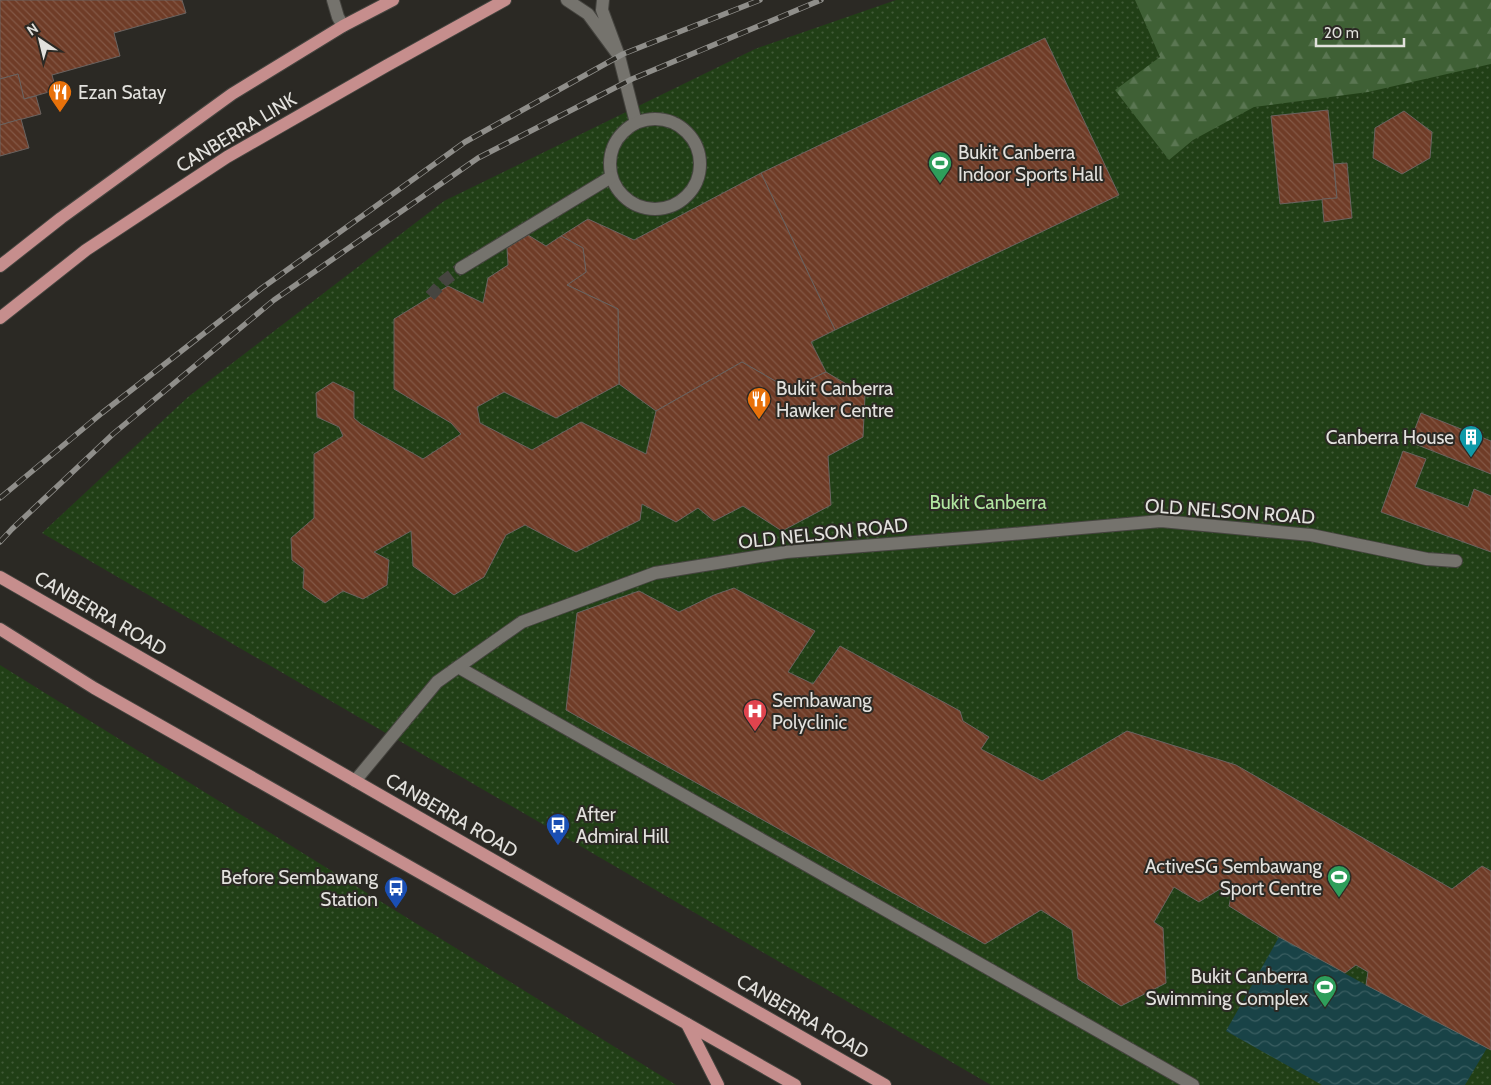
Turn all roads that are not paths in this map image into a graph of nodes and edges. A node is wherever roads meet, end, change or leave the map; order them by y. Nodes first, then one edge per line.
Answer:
1 (333, 0) edge
2 (393, 0) edge
3 (505, 0) edge
4 (567, 0) edge
5 (603, 0) edge
6 (343, 26) junction
7 (618, 56) junction
8 (636, 123) junction
9 (612, 177) junction
10 (0, 266) edge
11 (461, 268) tunnel mouth
12 (0, 318) edge
13 (1456, 562) dead end
14 (0, 577) edge
15 (0, 630) edge
16 (458, 667) junction
17 (355, 781) junction
18 (687, 1024) junction
19 (718, 1085) edge
20 (795, 1085) edge
21 (885, 1085) edge
22 (1193, 1085) edge

1 - 6 street
2 - 6 main road, CANBERRA LINK
3 - 12 main road, CANBERRA LINK
4 - 7 street
5 - 7 street
6 - 10 main road, CANBERRA LINK
7 - 8 street
8 - 9 street
8 - 9 street
9 - 11 street
13 - 16 street, OLD NELSON ROAD
14 - 17 main road, CANBERRA ROAD
15 - 18 main road
16 - 17 street, OLD NELSON ROAD
16 - 22 street
17 - 21 main road, CANBERRA ROAD
18 - 19 main road
18 - 20 main road

